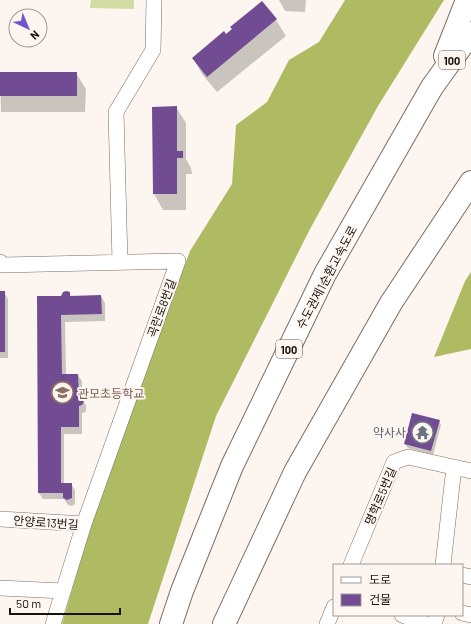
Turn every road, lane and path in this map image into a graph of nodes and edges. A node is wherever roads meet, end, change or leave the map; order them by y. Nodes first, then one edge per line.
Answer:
1 (154, 0) edge
2 (467, 0) edge
3 (471, 33) edge
4 (432, 86) junction
5 (471, 182) edge
6 (0, 262) edge
7 (120, 262) junction
8 (454, 467) junction
9 (471, 472) edge
10 (0, 519) edge
11 (84, 524) junction
12 (351, 564) edge
13 (443, 564) edge
14 (0, 588) edge
15 (63, 591) junction
16 (333, 609) edge
17 (405, 616) edge
18 (53, 624) edge
19 (171, 624) edge
20 (224, 624) edge
21 (327, 624) edge
22 (426, 624) edge

1 - 7 street
2 - 4 highway
3 - 4 highway, 수도권제1순환고속도로 / 100
4 - 19 highway, 수도권제1순환고속도로 / 100
5 - 20 highway
6 - 7 street, 곡란로8번길
7 - 11 street, 곡란로8번길
8 - 9 street, 명학로5번길
8 - 12 street, 명학로5번길
8 - 13 street
10 - 11 street, 안양로13번길
11 - 15 street, 안양로13번길
14 - 15 street
15 - 18 street, 안양로13번길
16 - 21 street
17 - 22 street

